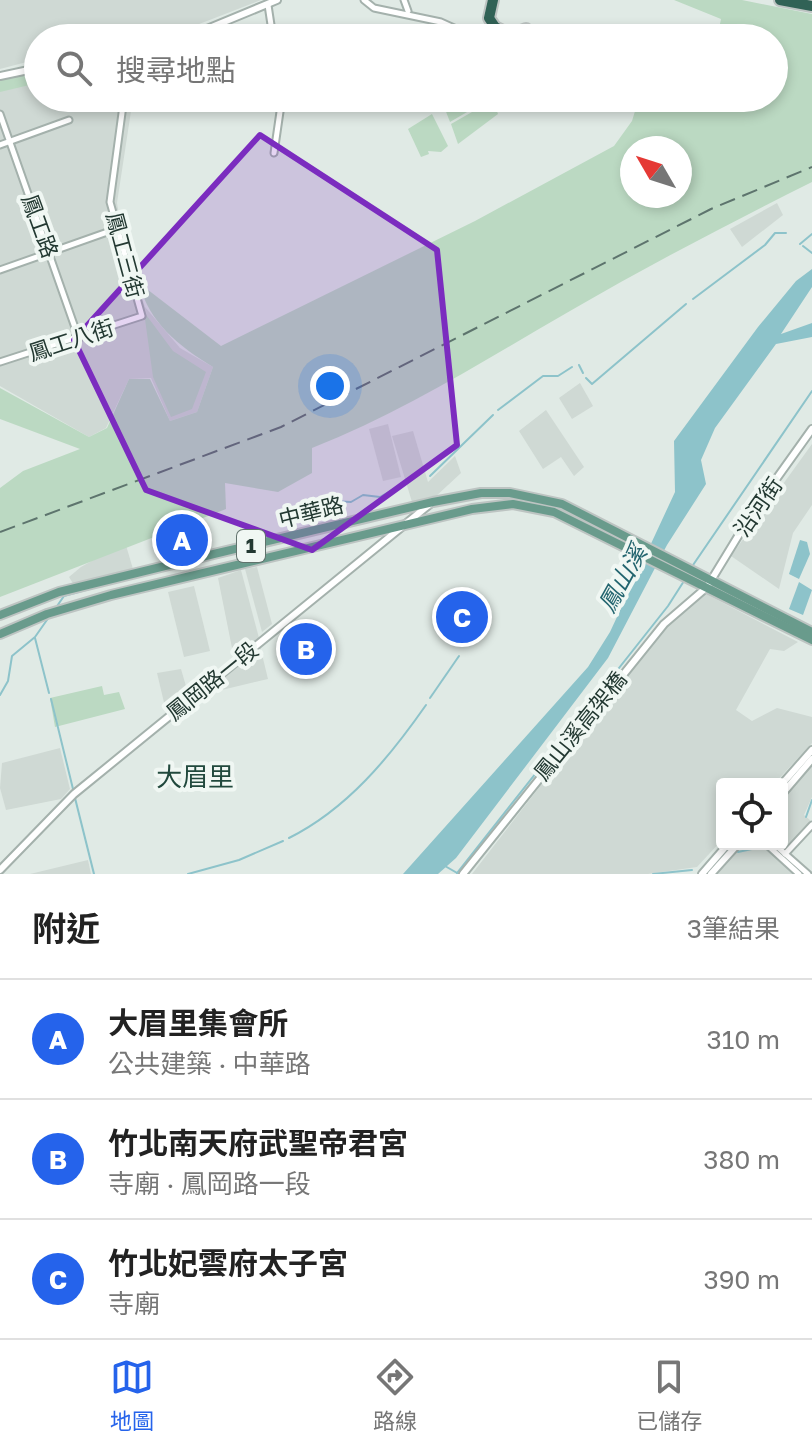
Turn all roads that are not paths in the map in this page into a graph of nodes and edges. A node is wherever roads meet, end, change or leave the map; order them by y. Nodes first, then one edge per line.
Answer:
1 (277, 0) edge
2 (364, 0) edge
3 (404, 0) edge
4 (490, 0) edge
5 (782, 1) edge
6 (268, 5) junction
7 (812, 6) edge
8 (408, 11) dead end
9 (220, 24) edge
10 (271, 24) edge
11 (445, 24) edge
12 (487, 24) edge
13 (493, 24) edge
14 (24, 71) edge
15 (0, 76) edge
16 (122, 112) edge
17 (280, 112) edge
18 (0, 114) edge
19 (69, 120) dead end
20 (10, 142) junction
21 (0, 145) edge
22 (274, 153) dead end
23 (116, 229) junction
24 (50, 253) junction
25 (0, 270) edge
26 (142, 316) joint
27 (79, 339) junction
28 (0, 362) edge
29 (812, 429) edge
30 (433, 502) junction
31 (399, 527) junction
32 (709, 583) junction
33 (0, 615) edge
34 (812, 632) edge
35 (0, 634) edge
36 (812, 640) edge
37 (812, 750) edge
38 (812, 759) edge
39 (787, 778) edge
40 (788, 787) edge
41 (812, 825) edge
42 (723, 850) edge
43 (733, 850) edge
44 (774, 850) edge
45 (778, 850) edge
46 (783, 856) junction
47 (0, 870) edge
48 (463, 874) edge
49 (702, 874) edge
50 (711, 874) edge
51 (799, 874) edge
52 (808, 874) edge

1 - 6 street
2 - 11 street
3 - 8 street
4 - 12 highway
4 - 13 highway
5 - 7 highway
6 - 9 street
6 - 10 street
14 - 15 street
16 - 23 street, 鳳工三街
17 - 22 street
18 - 20 street, 鳳工路
19 - 20 street
20 - 21 street
20 - 24 street, 鳳工路
23 - 24 street
23 - 26 street, 鳳工三街
24 - 25 street
24 - 27 street, 鳳工路
26 - 27 street, 鳳工八街
27 - 28 street, 鳳工八街
29 - 32 street, 沿河街
30 - 31 street, 鳳岡路一段
30 - 32 main road, 中華路 / 1
30 - 33 main road, 中華路 / 1
31 - 32 main road, 中華路 / 1
31 - 35 main road, 中華路 / 1
31 - 47 street, 鳳岡路一段
32 - 34 main road, 1
32 - 36 main road, 1
32 - 48 street, 鳳山溪高架橋
37 - 39 street
38 - 40 street
41 - 46 street
42 - 49 street
43 - 50 street
44 - 46 street
45 - 46 street
46 - 51 street
46 - 52 street

